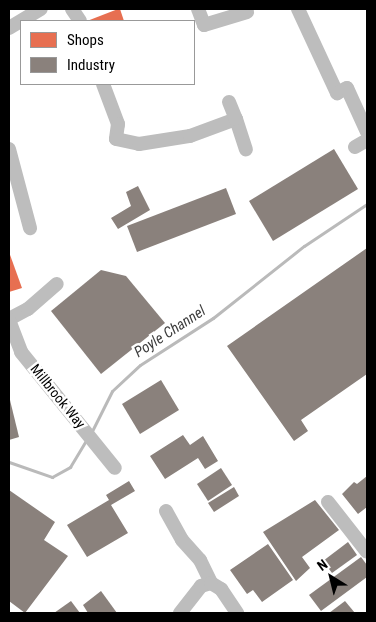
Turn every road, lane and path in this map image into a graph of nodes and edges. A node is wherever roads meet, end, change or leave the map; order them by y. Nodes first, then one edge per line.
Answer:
1 (41, 9) edge
2 (72, 9) edge
3 (198, 9) edge
4 (298, 9) edge
5 (247, 12) dead end
6 (22, 20) edge
7 (79, 20) edge
8 (20, 21) edge
9 (199, 27) edge
10 (9, 28) edge
11 (103, 85) edge
12 (229, 102) dead end
13 (236, 119) junction
14 (367, 132) edge
15 (9, 149) edge
16 (246, 149) dead end
17 (30, 228) dead end
18 (57, 284) dead end
19 (9, 319) edge
20 (115, 468) dead end
21 (328, 502) dead end
22 (166, 511) dead end
23 (367, 552) edge
24 (211, 583) junction
25 (180, 613) edge
26 (237, 613) edge

1 - 6 street
2 - 7 street
3 - 9 street
4 - 14 street
5 - 9 street
8 - 10 street
11 - 13 street
12 - 13 street
13 - 16 street
15 - 17 street
18 - 19 street
19 - 20 street, Millbrook Way
21 - 23 street
22 - 24 street
24 - 25 street
24 - 26 street

